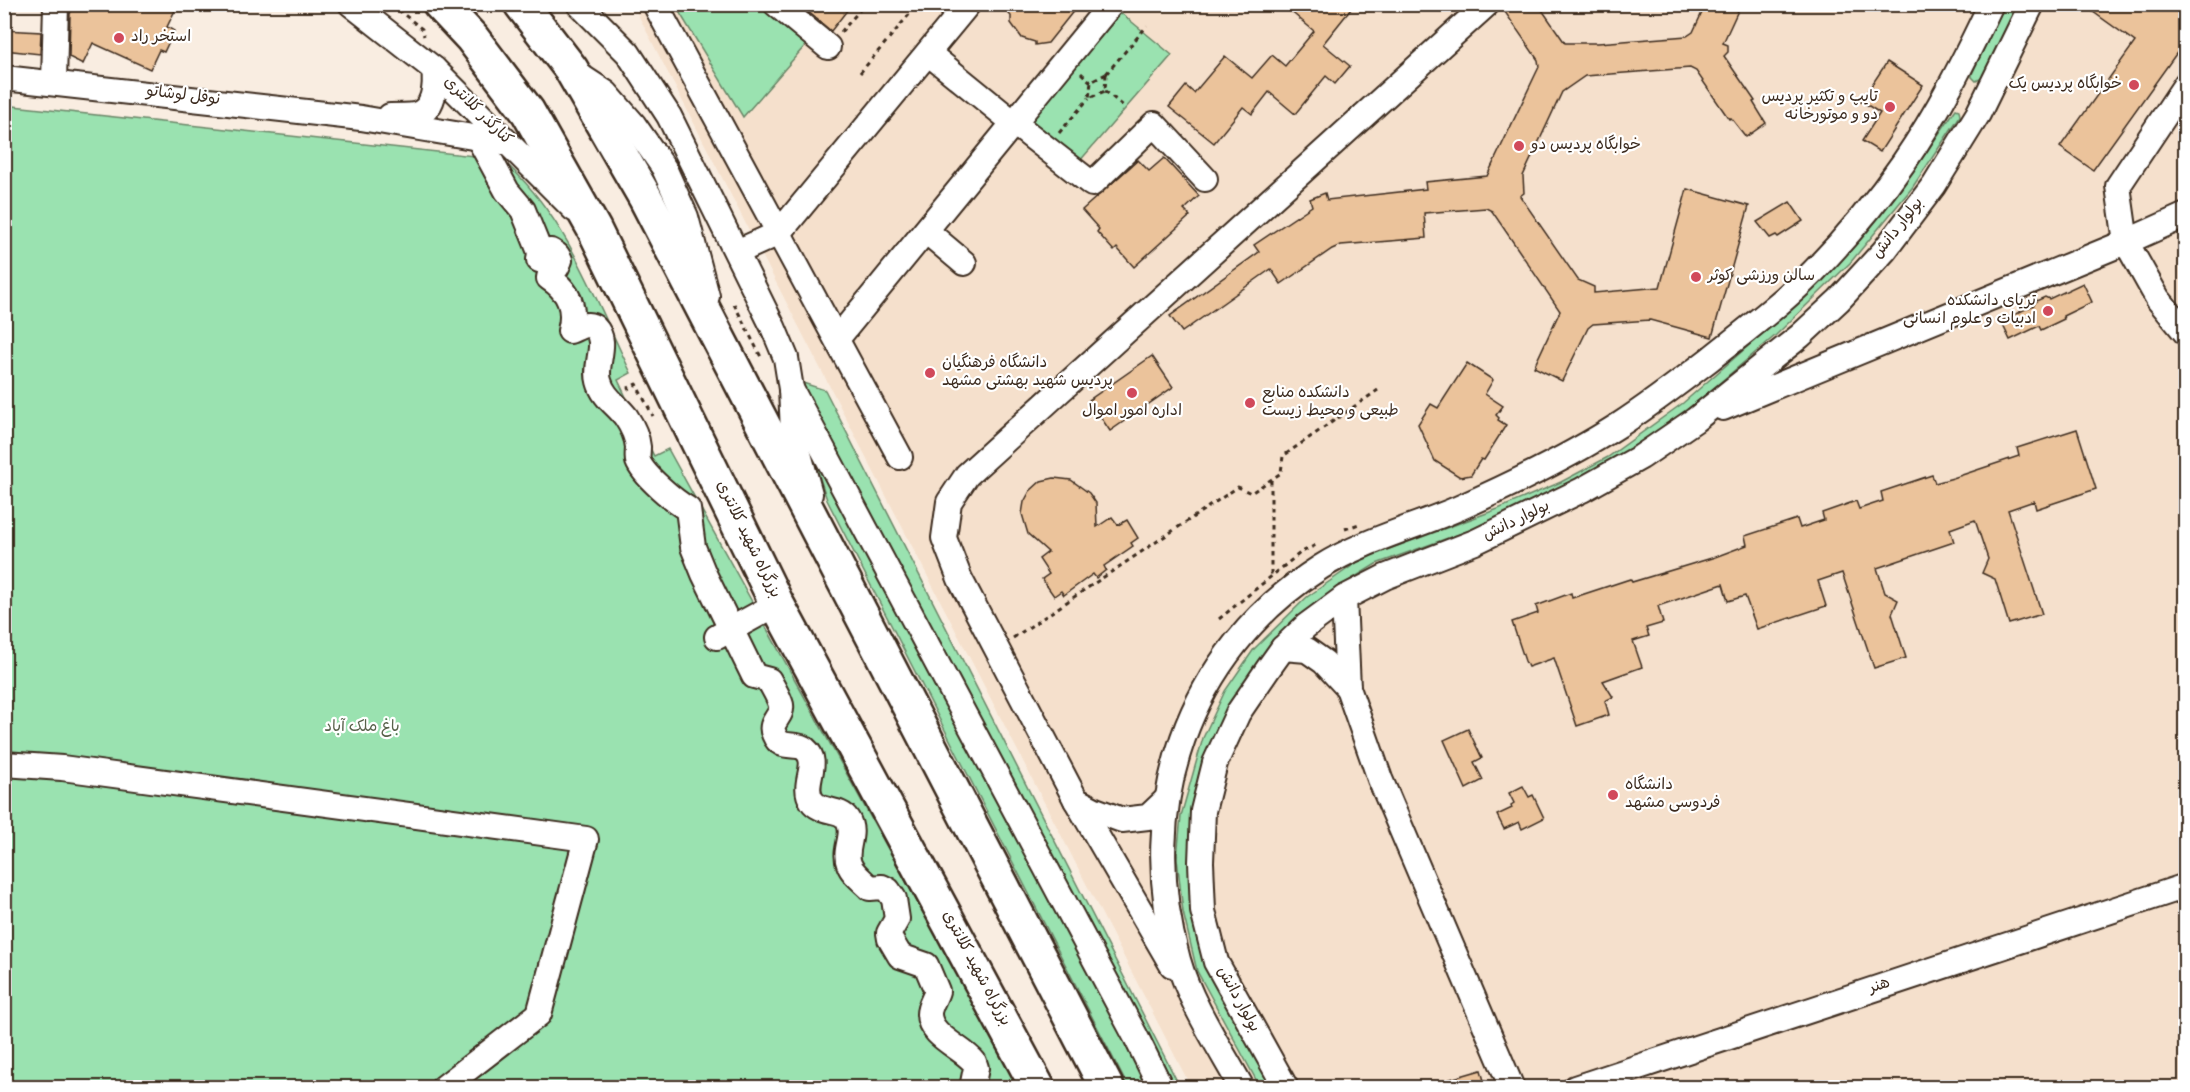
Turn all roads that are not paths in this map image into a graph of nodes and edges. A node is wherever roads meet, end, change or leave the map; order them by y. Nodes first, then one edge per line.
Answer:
1 (56, 4) edge
2 (351, 4) edge
3 (440, 4) edge
4 (521, 4) edge
5 (579, 4) edge
6 (655, 4) edge
7 (776, 4) edge
8 (968, 4) edge
9 (1111, 4) edge
10 (1487, 4) edge
11 (1990, 4) edge
12 (2032, 4) edge
13 (828, 46) road end
14 (928, 53) junction
15 (434, 69) junction
16 (4, 78) edge
17 (54, 82) junction
18 (2186, 84) edge
19 (1947, 92) junction
20 (1978, 114) junction
21 (361, 118) junction
22 (1014, 123) junction
23 (479, 139) junction
24 (508, 143) junction
25 (1206, 179) dead end
26 (2186, 215) edge
27 (594, 229) junction
28 (926, 231) junction
29 (779, 233) junction
30 (2126, 242) junction
31 (737, 252) junction
32 (964, 263) dead end
33 (2186, 333) edge
34 (1800, 336) junction
35 (837, 339) junction
36 (1834, 362) junction
37 (791, 389) junction
38 (1695, 420) junction
39 (900, 457) dead end
40 (821, 534) junction
41 (1344, 598) junction
42 (777, 604) junction
43 (724, 633) junction
44 (1283, 648) junction
45 (1348, 688) junction
46 (4, 764) edge
47 (1076, 800) junction
48 (1166, 801) junction
49 (2186, 886) edge
50 (1202, 1016) junction
51 (443, 1088) edge
52 (972, 1088) edge
53 (1038, 1088) edge
54 (1107, 1088) edge
55 (1161, 1088) edge
56 (1242, 1088) edge
57 (1286, 1088) edge
58 (1512, 1088) edge
59 (1575, 1088) edge

1 - 17 street
2 - 15 street, کنارگذر کلانتری
3 - 27 highway, بزرگراه شهید کلانتری
4 - 40 highway
5 - 31 street
6 - 29 street
7 - 13 street
8 - 14 street
9 - 22 street
10 - 47 street
11 - 19 street
12 - 20 street, بولوار دانش
14 - 22 street
14 - 29 street
15 - 21 street, نوفل لوشاتو
15 - 24 street, کنارگذر کلانتری
16 - 17 street, نوفل لوشاتو
17 - 21 street, نوفل لوشاتو
18 - 30 street
19 - 20 street
19 - 48 street
20 - 34 street, بولوار دانش
21 - 23 street, نوفل لوشاتو
22 - 25 street
22 - 28 street
23 - 24 street, نوفل لوشاتو
23 - 43 street
24 - 27 street, کنارگذر کلانتری
26 - 30 street
27 - 42 highway, بزرگراه شهید کلانتری
28 - 32 street
28 - 35 street
29 - 31 street
29 - 35 street
30 - 33 street
30 - 36 street
31 - 37 street
34 - 36 street
34 - 38 street, بولوار دانش
35 - 39 street
36 - 38 street
37 - 40 street
37 - 55 street
38 - 41 street, بولوار دانش
40 - 54 highway
41 - 44 street, بولوار دانش
41 - 45 street
42 - 43 street
42 - 53 highway, بزرگراه شهید کلانتری
43 - 52 street
44 - 45 street
44 - 57 street, بولوار دانش
45 - 58 street
46 - 51 street
47 - 48 street
47 - 50 street
48 - 50 street
49 - 59 street, هنر
50 - 56 street

